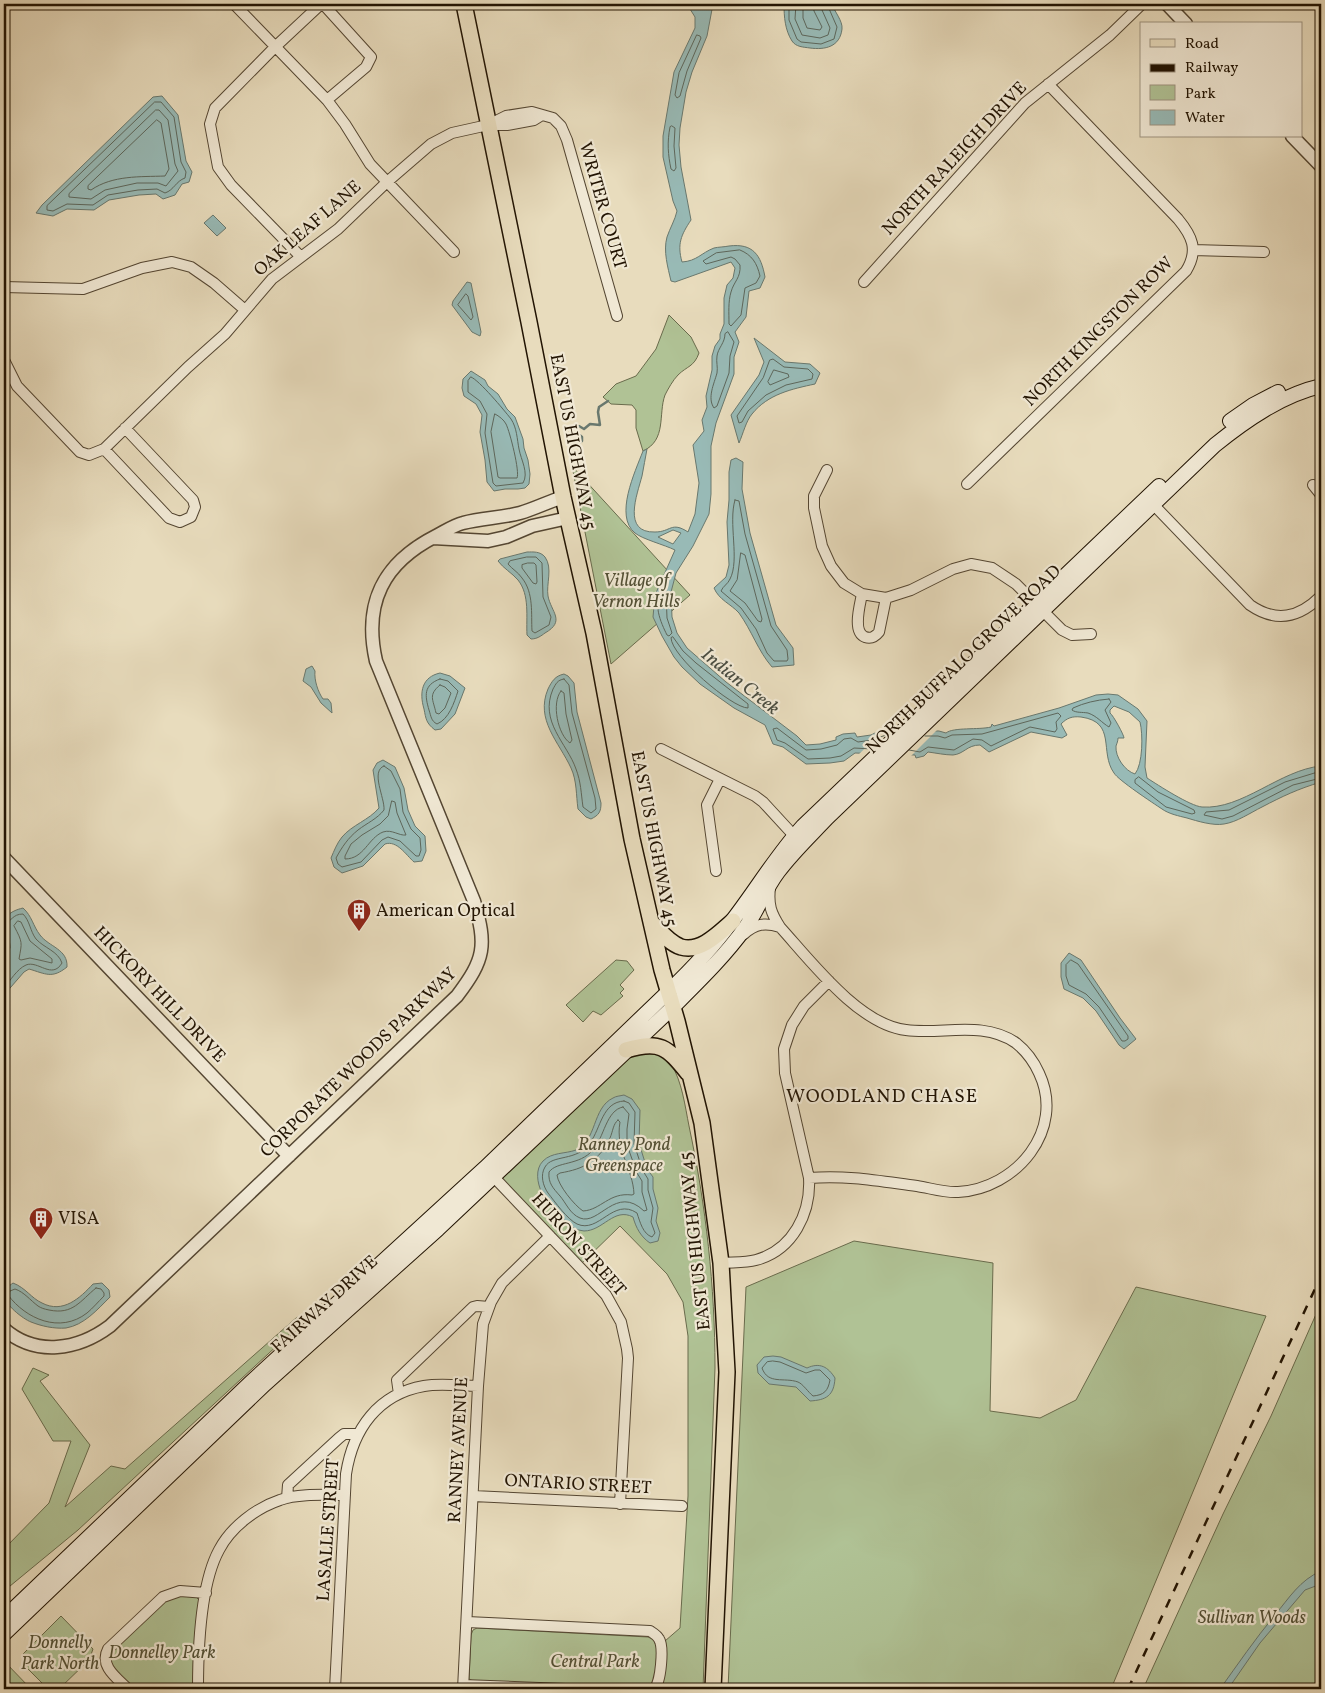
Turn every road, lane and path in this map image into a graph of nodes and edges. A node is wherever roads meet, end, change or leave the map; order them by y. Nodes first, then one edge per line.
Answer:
1 (234, 4) edge
2 (322, 4) edge
3 (464, 4) edge
4 (1142, 4) edge
5 (1167, 4) edge
6 (1184, 22) edge
7 (275, 46) junction
8 (1048, 84) junction
9 (327, 100) junction
10 (488, 125) junction
11 (1294, 138) edge
12 (1321, 166) edge
13 (387, 182) junction
14 (1193, 250) junction
15 (454, 252) dead end
16 (1264, 252) dead end
17 (300, 256) junction
18 (864, 282) dead end
19 (4, 287) edge
20 (245, 310) junction
21 (617, 316) dead end
22 (4, 360) edge
23 (1321, 378) edge
24 (1321, 386) edge
25 (125, 428) junction
26 (104, 449) junction
27 (827, 470) dead end
28 (967, 484) dead end
29 (1314, 485) dead end
30 (1321, 495) edge
31 (562, 497) junction
32 (1150, 501) junction
33 (568, 518) junction
34 (433, 538) junction
35 (862, 594) junction
36 (1321, 596) edge
37 (886, 598) junction
38 (1039, 607) junction
39 (1091, 634) dead end
40 (661, 749) dead end
41 (720, 779) junction
42 (798, 840) junction
43 (4, 858) edge
44 (716, 871) dead end
45 (771, 883) junction
46 (733, 921) junction
47 (651, 922) junction
48 (780, 927) junction
49 (714, 964) junction
50 (829, 981) junction
51 (670, 999) junction
52 (626, 1050) junction
53 (691, 1076) junction
54 (289, 1156) junction
55 (489, 1172) junction
56 (808, 1178) junction
57 (550, 1236) junction
58 (721, 1263) junction
59 (489, 1307) junction
60 (4, 1329) edge
61 (478, 1386) junction
62 (399, 1394) junction
63 (358, 1434) junction
64 (345, 1495) junction
65 (473, 1496) junction
66 (287, 1498) junction
67 (620, 1504) junction
68 (682, 1506) dead end
69 (206, 1593) junction
70 (4, 1618) edge
71 (466, 1622) junction
72 (4, 1634) edge
73 (463, 1687) edge
74 (128, 1689) edge
75 (198, 1689) edge
76 (335, 1689) edge
77 (565, 1689) edge
78 (654, 1689) edge
79 (713, 1689) edge

1 - 7 street
2 - 7 street
2 - 9 street
3 - 10 main road, EAST US HIGHWAY 45
4 - 8 street, NORTH RALEIGH DRIVE
5 - 6 street
7 - 9 street
7 - 17 street
8 - 14 street, NORTH KINGSTON ROW
8 - 18 street, NORTH RALEIGH DRIVE
9 - 13 street
10 - 13 street, OAK LEAF LANE
10 - 21 street, WRITER COURT
10 - 31 main road, EAST US HIGHWAY 45
11 - 12 street
13 - 15 street
13 - 17 street, OAK LEAF LANE
14 - 16 street
14 - 28 street, NORTH KINGSTON ROW
17 - 20 street, OAK LEAF LANE
19 - 20 street
20 - 25 street, OAK LEAF LANE
22 - 26 street
23 - 32 main road, NORTH BUFFALO GROVE ROAD
24 - 32 main road, NORTH BUFFALO GROVE ROAD
25 - 26 street, OAK LEAF LANE
25 - 26 street
27 - 35 street
29 - 30 street
31 - 33 main road, EAST US HIGHWAY 45
31 - 34 street, CORPORATE WOODS PARKWAY
32 - 36 street
32 - 38 main road, NORTH BUFFALO GROVE ROAD
33 - 34 street
33 - 47 main road, EAST US HIGHWAY 45
34 - 54 street, CORPORATE WOODS PARKWAY
35 - 37 street
35 - 37 street
37 - 38 street
38 - 39 street
38 - 42 main road, NORTH BUFFALO GROVE ROAD
40 - 41 street
41 - 42 street
41 - 44 street
42 - 45 main road, NORTH BUFFALO GROVE ROAD
42 - 46 main road, NORTH BUFFALO GROVE ROAD
43 - 54 street, HICKORY HILL DRIVE
45 - 48 street
45 - 49 main road, NORTH BUFFALO GROVE ROAD
46 - 47 main road
46 - 51 main road, NORTH BUFFALO GROVE ROAD
47 - 51 main road, EAST US HIGHWAY 45
48 - 49 street
48 - 50 street
49 - 51 main road, NORTH BUFFALO GROVE ROAD
50 - 56 street
50 - 56 street
51 - 52 main road, FAIRWAY DRIVE
51 - 53 main road, EAST US HIGHWAY 45
51 - 55 main road, FAIRWAY DRIVE
52 - 53 main road
52 - 55 main road, FAIRWAY DRIVE
53 - 58 main road, EAST US HIGHWAY 45
54 - 60 street, CORPORATE WOODS PARKWAY
55 - 57 street, HURON STREET
55 - 70 main road, FAIRWAY DRIVE
55 - 72 main road, FAIRWAY DRIVE
56 - 58 street
57 - 59 street, RANNEY AVENUE
57 - 67 street, HURON STREET
58 - 79 main road, EAST US HIGHWAY 45
59 - 61 street, RANNEY AVENUE
59 - 62 street
61 - 62 street, LASALLE STREET
61 - 65 street, RANNEY AVENUE
62 - 63 street, LASALLE STREET
63 - 64 street, LASALLE STREET
63 - 66 street
64 - 66 street
64 - 76 street, LASALLE STREET
65 - 67 street, ONTARIO STREET
65 - 71 street, RANNEY AVENUE
66 - 69 street
67 - 68 street, ONTARIO STREET
69 - 74 street
69 - 75 street
71 - 73 street, RANNEY AVENUE
71 - 78 street
73 - 77 street

